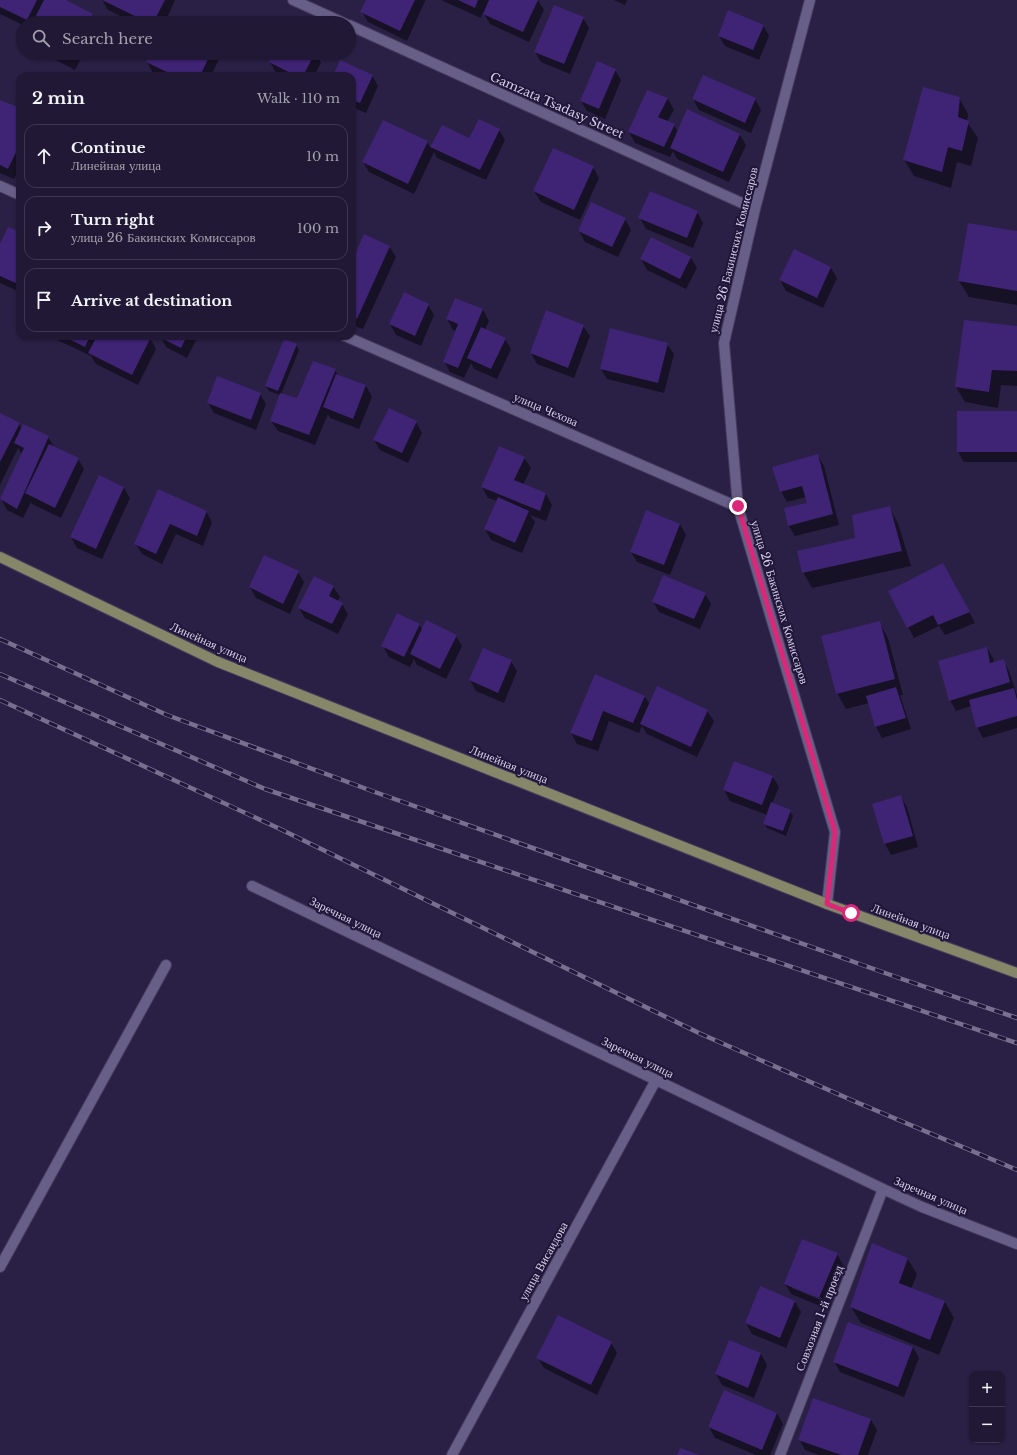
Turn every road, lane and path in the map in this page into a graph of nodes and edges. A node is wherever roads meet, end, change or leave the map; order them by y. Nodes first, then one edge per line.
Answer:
1 (293, 0) edge
2 (810, 0) edge
3 (328, 16) edge
4 (356, 28) edge
5 (0, 186) edge
6 (16, 193) edge
7 (755, 209) junction
8 (354, 340) edge
9 (738, 506) junction
10 (0, 557) edge
11 (252, 886) dead end
12 (827, 904) junction
13 (166, 964) dead end
14 (1017, 973) edge
15 (656, 1080) junction
16 (883, 1189) junction
17 (1017, 1244) edge
18 (0, 1267) edge
19 (452, 1455) edge
20 (780, 1455) edge

1 - 3 street
2 - 7 street, улица 26 Бакинских Комиссаров
4 - 7 street, Gamzata Tsadasy Street
5 - 6 street
7 - 9 street, улица 26 Бакинских Комиссаров
8 - 9 street, улица Чехова
9 - 12 street, улица 26 Бакинских Комиссаров
10 - 12 main road, Линейная улица
11 - 15 street, Заречная улица
12 - 14 main road, Линейная улица
13 - 18 street
15 - 16 street, Заречная улица
15 - 19 street, улица Висаидова
16 - 17 street, Заречная улица
16 - 20 street, Совхозная 1-й проезд

